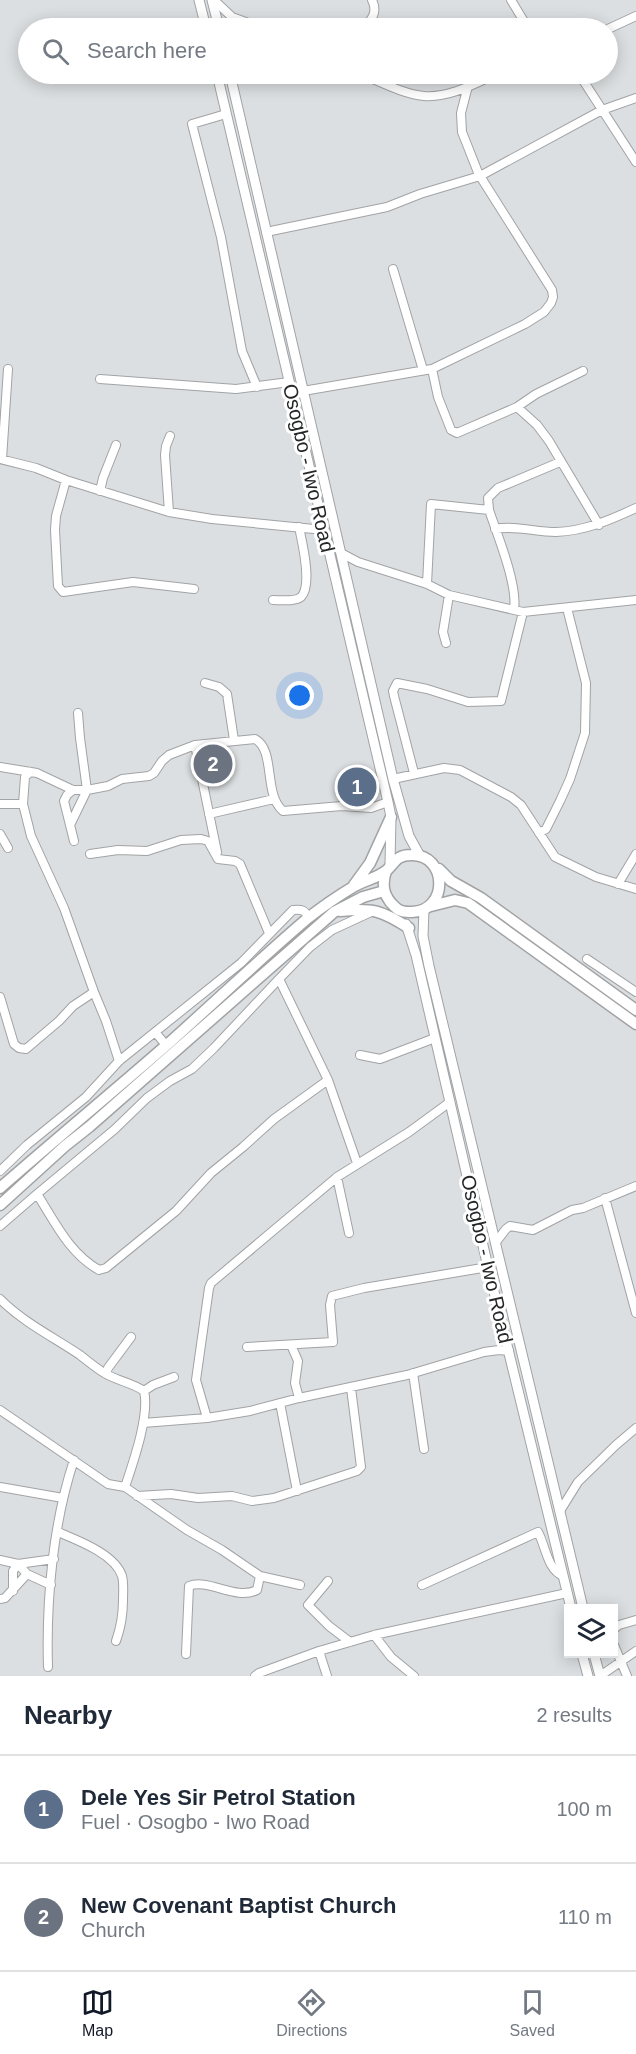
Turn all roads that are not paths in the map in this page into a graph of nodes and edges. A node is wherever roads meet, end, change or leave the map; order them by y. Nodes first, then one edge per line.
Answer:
1 (200, 0) edge
2 (213, 0) edge
3 (372, 0) edge
4 (511, 0) edge
5 (232, 16) junction
6 (636, 16) edge
7 (204, 18) edge
8 (217, 18) edge
9 (230, 18) edge
10 (237, 18) edge
11 (372, 18) edge
12 (522, 18) edge
13 (618, 24) edge
14 (219, 84) edge
15 (232, 84) edge
16 (387, 84) edge
17 (473, 84) edge
18 (586, 84) edge
19 (468, 86) junction
20 (636, 98) edge
21 (602, 110) junction
22 (226, 114) junction
23 (636, 162) edge
24 (479, 176) junction
25 (266, 232) junction
26 (393, 268) dead end
27 (8, 369) dead end
28 (427, 369) junction
29 (583, 371) dead end
30 (100, 379) dead end
31 (289, 382) junction
32 (256, 387) junction
33 (303, 391) junction
34 (517, 406) junction
35 (170, 436) dead end
36 (116, 445) dead end
37 (1, 459) edge
38 (560, 462) junction
39 (66, 480) junction
40 (100, 491) junction
41 (636, 508) edge
42 (489, 510) junction
43 (169, 512) junction
44 (599, 525) junction
45 (299, 527) junction
46 (495, 528) junction
47 (324, 530) junction
48 (341, 553) junction
49 (427, 584) junction
50 (194, 589) dead end
51 (449, 595) junction
52 (273, 600) dead end
53 (636, 600) edge
54 (567, 608) junction
55 (514, 609) junction
56 (523, 612) junction
57 (446, 643) dead end
58 (205, 683) dead end
59 (78, 713) dead end
60 (234, 740) junction
61 (195, 745) junction
62 (0, 767) edge
63 (31, 774) junction
64 (414, 774) junction
65 (393, 778) junction
66 (73, 790) junction
67 (87, 790) junction
68 (274, 800) junction
69 (388, 802) junction
70 (0, 804) edge
71 (23, 804) junction
72 (209, 814) junction
73 (391, 817) junction
74 (70, 824) junction
75 (539, 833) junction
76 (0, 834) edge
77 (74, 841) dead end
78 (8, 848) dead end
79 (90, 854) dead end
80 (636, 854) edge
81 (420, 856) junction
82 (218, 859) junction
83 (434, 865) junction
84 (388, 867) junction
85 (618, 884) junction
86 (352, 887) junction
87 (636, 889) edge
88 (384, 891) junction
89 (427, 908) junction
90 (376, 910) junction
91 (400, 911) junction
92 (334, 912) junction
93 (309, 917) junction
94 (409, 928) junction
95 (269, 933) junction
96 (587, 958) dead end
97 (279, 979) junction
98 (94, 992) junction
99 (636, 992) edge
100 (0, 996) edge
101 (636, 1010) edge
102 (636, 1024) edge
103 (155, 1032) junction
104 (435, 1038) junction
105 (166, 1045) junction
106 (360, 1055) dead end
107 (118, 1061) junction
108 (328, 1080) junction
109 (450, 1102) junction
110 (80, 1119) junction
111 (89, 1127) junction
112 (357, 1164) junction
113 (0, 1171) edge
114 (336, 1177) junction
115 (636, 1186) edge
116 (0, 1188) edge
117 (37, 1194) junction
118 (605, 1198) junction
119 (0, 1205) edge
120 (0, 1226) edge
121 (350, 1233) dead end
122 (496, 1242) junction
123 (488, 1267) junction
124 (632, 1284) edge
125 (0, 1299) edge
126 (636, 1313) edge
127 (131, 1337) dead end
128 (291, 1345) junction
129 (247, 1347) dead end
130 (509, 1351) junction
131 (412, 1373) junction
132 (106, 1374) junction
133 (174, 1377) dead end
134 (351, 1388) junction
135 (144, 1391) junction
136 (299, 1398) junction
137 (280, 1403) junction
138 (0, 1410) edge
139 (207, 1418) junction
140 (143, 1423) junction
141 (636, 1428) edge
142 (424, 1449) dead end
143 (74, 1460) junction
144 (0, 1487) edge
145 (126, 1487) junction
146 (297, 1491) junction
147 (137, 1496) junction
148 (63, 1498) junction
149 (560, 1511) junction
150 (58, 1532) junction
151 (54, 1559) junction
152 (0, 1560) edge
153 (18, 1564) junction
154 (27, 1574) junction
155 (260, 1576) junction
156 (563, 1576) junction
157 (328, 1581) dead end
158 (51, 1585) junction
159 (300, 1585) dead end
160 (422, 1585) dead end
161 (12, 1591) junction
162 (567, 1593) junction
163 (0, 1599) edge
164 (570, 1604) edge
165 (582, 1604) edge
166 (636, 1620) edge
167 (618, 1626) edge
168 (374, 1635) junction
169 (116, 1641) dead end
170 (350, 1642) junction
171 (319, 1651) junction
172 (636, 1651) edge
173 (186, 1654) dead end
174 (618, 1654) edge
175 (583, 1658) edge
176 (595, 1658) edge
177 (622, 1662) junction
178 (48, 1667) dead end
179 (255, 1676) edge
180 (327, 1676) edge
181 (414, 1676) edge
182 (588, 1676) edge
183 (600, 1676) edge
184 (627, 1676) edge

1 - 7 main road
2 - 5 street
2 - 8 main road
3 - 11 street
4 - 12 street
5 - 9 street
5 - 10 street
6 - 13 street
14 - 22 main road, Osogbo - Iwo Road
15 - 25 main road, Osogbo - Iwo Road
16 - 19 street
17 - 19 street
18 - 21 street
19 - 24 street
20 - 21 street
21 - 23 street
21 - 24 street
22 - 31 main road, Osogbo - Iwo Road
22 - 32 street
24 - 25 street
24 - 28 street
25 - 33 main road, Osogbo - Iwo Road
26 - 28 street
27 - 37 street
28 - 33 street
28 - 34 street
29 - 34 street
30 - 32 street
31 - 32 street
31 - 47 main road, Osogbo - Iwo Road
33 - 48 main road, Osogbo - Iwo Road
34 - 38 street
35 - 43 street
36 - 40 street
37 - 39 street
38 - 42 street
38 - 44 street
39 - 40 street
39 - 50 street
40 - 43 street
41 - 44 street
42 - 46 street
42 - 49 street
43 - 45 street
44 - 46 street
45 - 47 street
45 - 52 street
46 - 55 street
47 - 69 main road, Osogbo - Iwo Road
48 - 49 street
48 - 65 main road, Osogbo - Iwo Road
49 - 51 street
51 - 55 street
51 - 57 street
53 - 54 street
54 - 56 street
54 - 75 street
55 - 56 street
56 - 64 street
58 - 60 street
59 - 67 street
60 - 61 street
60 - 68 street
61 - 67 street
61 - 72 street
62 - 63 street
63 - 66 street
63 - 71 street
64 - 65 street
64 - 75 street
65 - 81 main road, Osogbo - Iwo Road
66 - 67 street
66 - 74 street
67 - 74 street
68 - 69 street
68 - 72 street
69 - 73 main road, Osogbo - Iwo Road
70 - 71 street
71 - 98 street
72 - 82 street
73 - 84 main road, Osogbo - Iwo Road
73 - 86 highway
74 - 77 street
75 - 85 street
76 - 78 street
79 - 82 street
80 - 85 street
81 - 83 highway
81 - 84 highway
82 - 95 street
83 - 89 highway
83 - 101 highway
84 - 86 highway
84 - 88 highway
85 - 87 street
86 - 93 highway
88 - 91 highway
88 - 92 highway
89 - 91 highway
89 - 102 highway
89 - 122 main road, Osogbo - Iwo Road
90 - 92 highway
90 - 94 highway
90 - 97 street
91 - 94 main road, Osogbo - Iwo Road
92 - 111 highway
93 - 95 street
93 - 105 highway
94 - 104 main road, Osogbo - Iwo Road
95 - 103 street
96 - 99 street
97 - 108 street
97 - 117 street
98 - 100 street
98 - 107 street
103 - 105 street
103 - 107 street
104 - 106 street
104 - 109 main road, Osogbo - Iwo Road
105 - 110 highway
107 - 113 street
108 - 112 street
108 - 117 street
109 - 112 street
109 - 123 main road, Osogbo - Iwo Road
110 - 111 highway
110 - 116 highway
111 - 119 highway
112 - 114 street
114 - 121 street
114 - 139 street
115 - 118 street
117 - 120 street
118 - 122 street
118 - 124 street
122 - 149 main road, Osogbo - Iwo Road
123 - 128 street
123 - 130 main road, Osogbo - Iwo Road
124 - 126 street
125 - 132 street
127 - 132 street
128 - 129 street
128 - 136 street
130 - 131 street
130 - 156 main road, Osogbo - Iwo Road
131 - 134 street
131 - 142 street
132 - 135 street
133 - 135 street
134 - 136 street
134 - 146 street
135 - 140 street
136 - 137 street
137 - 139 street
137 - 146 street
138 - 143 street
139 - 140 street
140 - 145 street
141 - 149 street
143 - 145 street
143 - 148 street
144 - 148 street
145 - 147 street
146 - 147 street
147 - 155 street
148 - 150 street
149 - 165 main road, Osogbo - Iwo Road
150 - 151 street
150 - 169 street
151 - 153 street
151 - 158 street
152 - 153 street
153 - 154 street
153 - 161 street
154 - 158 street
154 - 161 street
155 - 159 street
155 - 173 street
156 - 160 street
156 - 162 main road, Osogbo - Iwo Road
157 - 170 street
158 - 178 street
161 - 163 street
162 - 164 main road, Osogbo - Iwo Road
162 - 168 street
166 - 167 street
168 - 170 street
168 - 181 street
170 - 171 street
171 - 179 street
171 - 180 street
172 - 177 street
174 - 177 street
175 - 182 main road
176 - 183 main road
177 - 183 street
177 - 184 street

